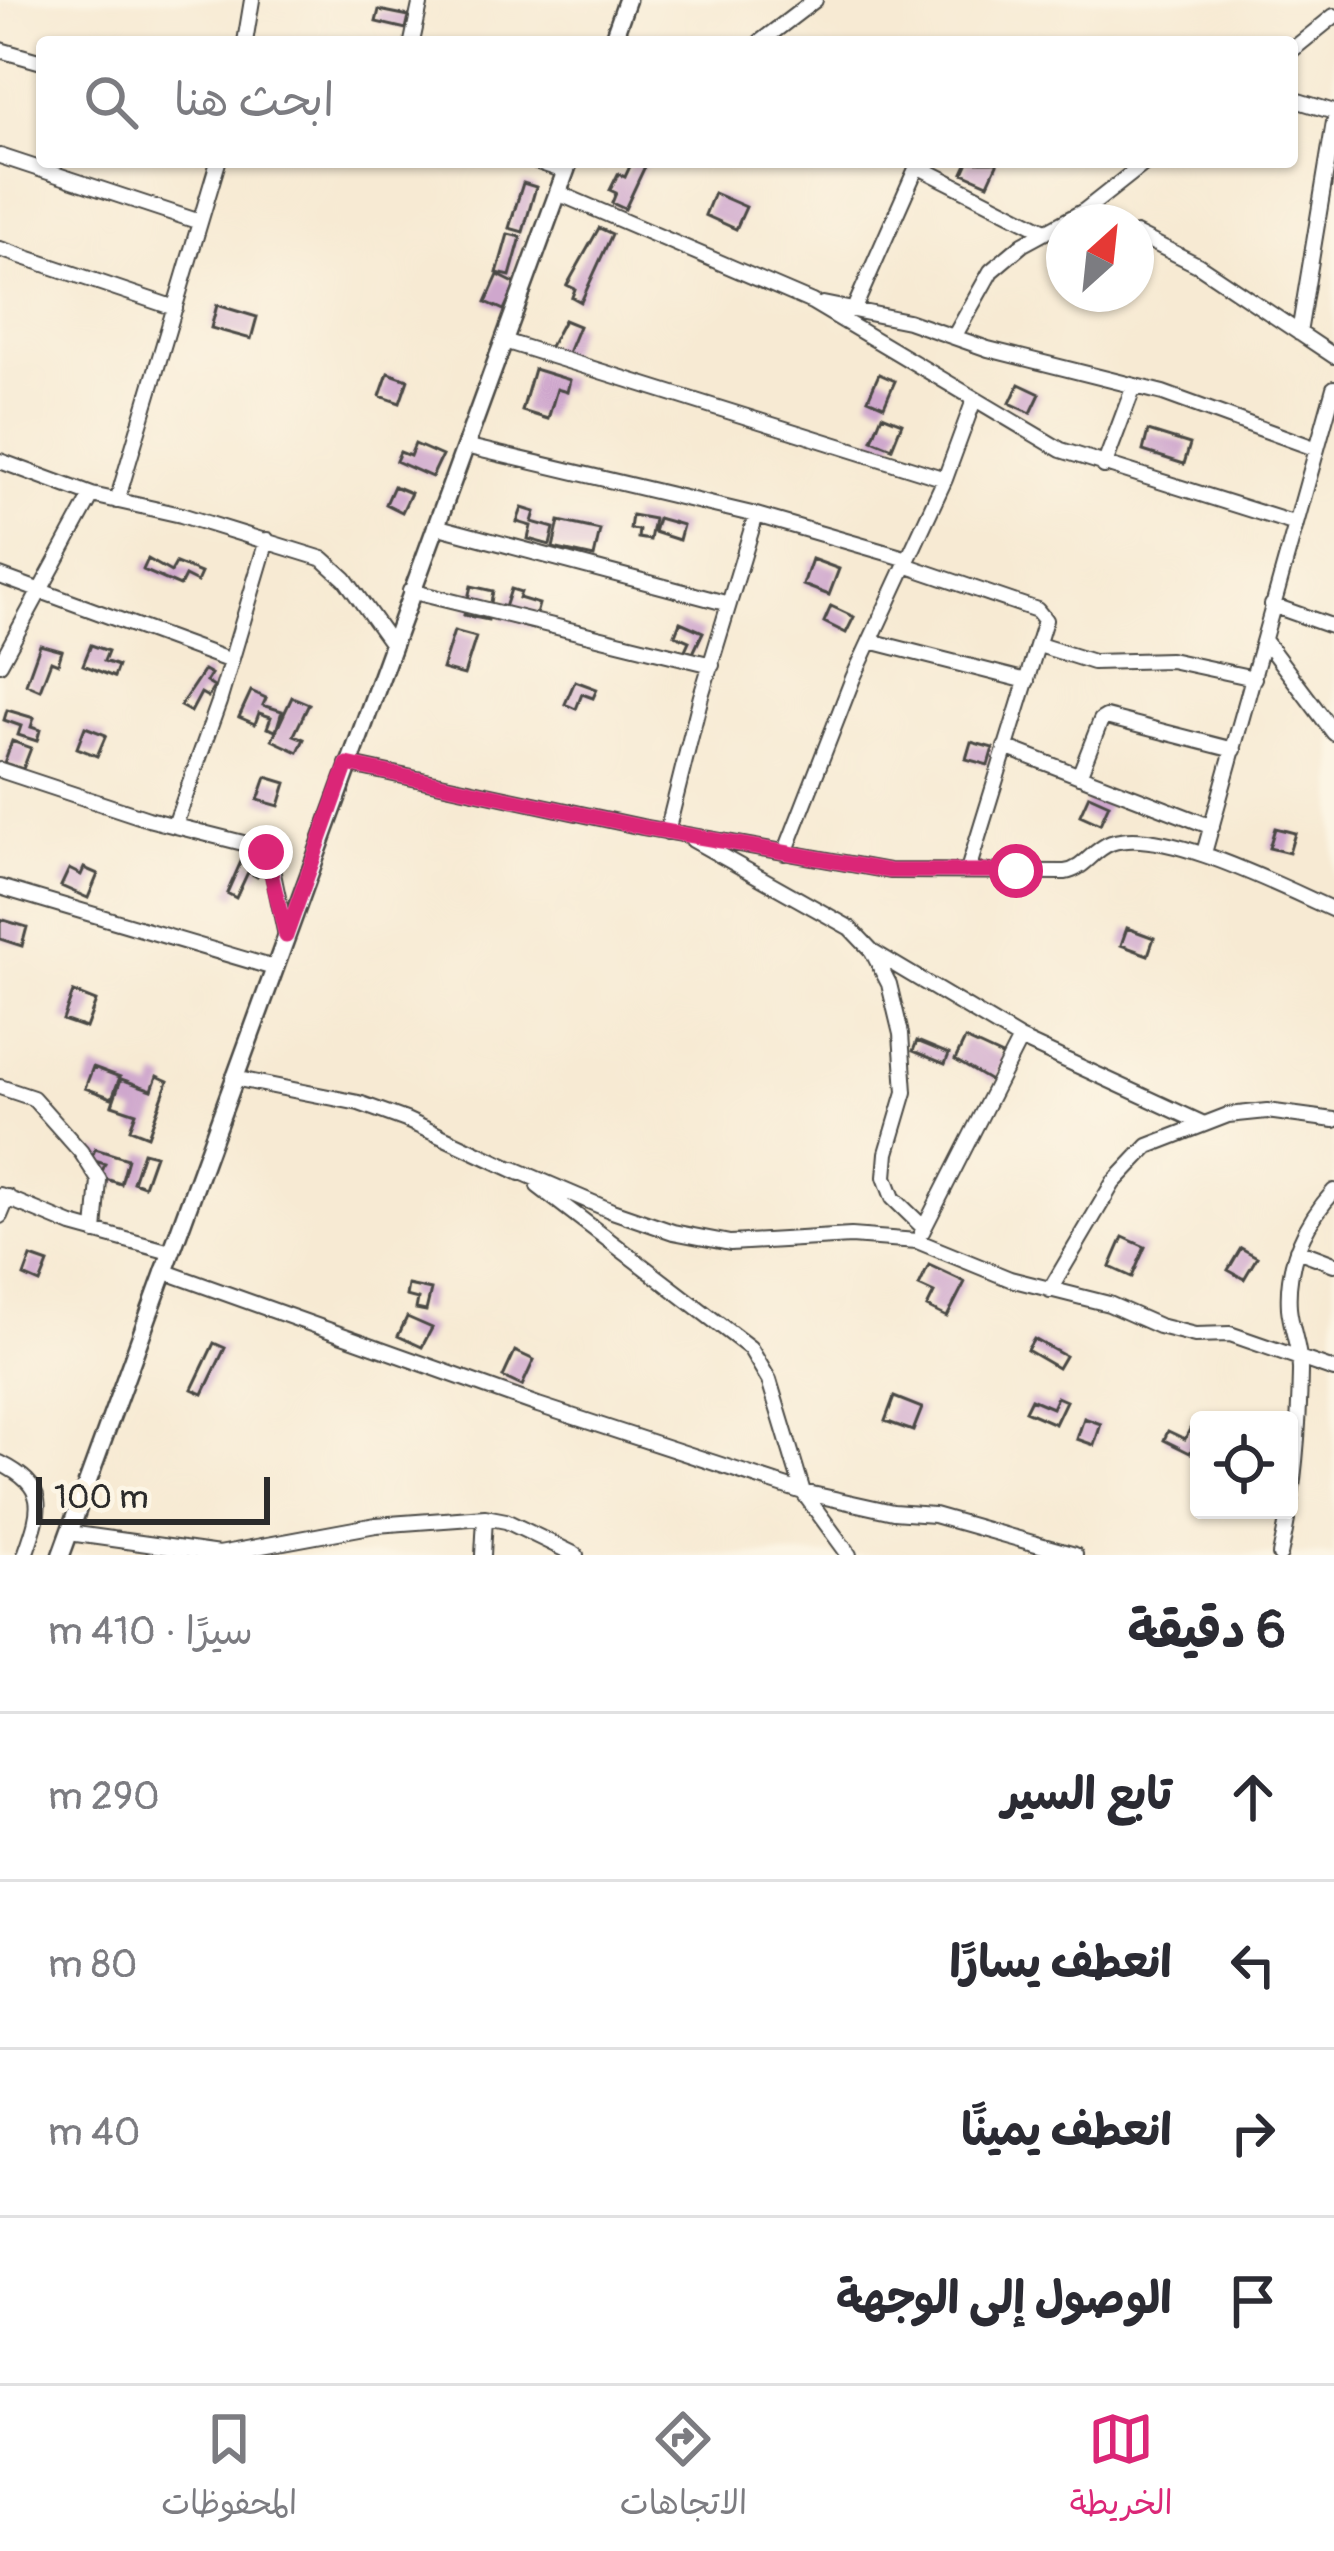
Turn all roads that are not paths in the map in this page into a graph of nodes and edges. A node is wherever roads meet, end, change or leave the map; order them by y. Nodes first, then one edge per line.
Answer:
1 (252, 0) edge
2 (421, 0) edge
3 (627, 0) edge
4 (815, 0) edge
5 (1334, 16) edge
6 (246, 36) edge
7 (413, 36) edge
8 (614, 36) edge
9 (769, 36) edge
10 (1298, 45) edge
11 (0, 50) edge
12 (36, 60) edge
13 (1298, 101) edge
14 (1334, 112) edge
15 (1334, 122) edge
16 (0, 156) edge
17 (36, 168) edge
18 (36, 168) edge
19 (216, 168) edge
20 (567, 168) edge
21 (918, 168) edge
22 (925, 168) edge
23 (1138, 168) edge
24 (558, 193) junction
25 (1093, 204) edge
26 (1328, 214) edge
27 (200, 222) junction
28 (1045, 231) joint
29 (1154, 243) edge
30 (0, 249) edge
31 (812, 302) junction
32 (175, 308) junction
33 (854, 309) junction
34 (1299, 333) junction
35 (954, 337) junction
36 (504, 341) junction
37 (1334, 356) edge
38 (1134, 386) junction
39 (1334, 388) edge
40 (974, 400) junction
41 (1324, 444) edge
42 (464, 446) junction
43 (0, 461) edge
44 (1104, 466) junction
45 (945, 479) junction
46 (92, 495) junction
47 (117, 501) junction
48 (756, 515) junction
49 (1296, 524) junction
50 (435, 526) junction
51 (267, 540) junction
52 (907, 562) junction
53 (0, 576) edge
54 (39, 591) junction
55 (410, 591) junction
56 (729, 604) junction
57 (1272, 605) junction
58 (1334, 627) edge
59 (870, 640) junction
60 (1264, 640) junction
61 (391, 644) junction
62 (1039, 645) junction
63 (231, 661) junction
64 (0, 664) edge
65 (712, 665) junction
66 (1254, 678) junction
67 (1027, 681) junction
68 (1334, 734) edge
69 (1005, 747) junction
70 (1234, 750) junction
71 (347, 764) junction
72 (0, 770) edge
73 (1079, 776) junction
74 (176, 824) junction
75 (1212, 827) junction
76 (667, 832) junction
77 (684, 835) junction
78 (785, 853) junction
79 (1204, 854) junction
80 (968, 870) junction
81 (0, 887) edge
82 (1334, 910) edge
83 (286, 936) junction
84 (872, 951) junction
85 (274, 968) junction
86 (1020, 1039) junction
87 (233, 1078) junction
88 (0, 1087) edge
89 (1334, 1120) edge
90 (1204, 1124) junction
91 (514, 1169) junction
92 (1334, 1191) edge
93 (4, 1196) edge
94 (0, 1216) edge
95 (94, 1232) junction
96 (921, 1235) junction
97 (1297, 1250) junction
98 (170, 1252) junction
99 (1334, 1264) edge
100 (164, 1271) junction
101 (1050, 1290) junction
102 (1301, 1358) junction
103 (1334, 1370) edge
104 (0, 1463) edge
105 (803, 1492) junction
106 (485, 1517) junction
107 (69, 1533) junction
108 (1049, 1551) edge
109 (219, 1554) edge
110 (25, 1555) edge
111 (61, 1555) edge
112 (483, 1555) edge
113 (576, 1555) edge
114 (849, 1555) edge
115 (1076, 1555) edge
116 (1280, 1555) edge

1 - 6 street
2 - 7 street
3 - 8 street
4 - 9 street
5 - 10 street
11 - 12 street
13 - 14 street
15 - 26 street
16 - 18 street
17 - 27 street
19 - 27 street
20 - 24 street
21 - 33 street
22 - 28 street
23 - 25 street
24 - 31 street
24 - 36 street
26 - 34 street
27 - 32 street
28 - 35 street
29 - 34 street
30 - 32 street
31 - 33 street
31 - 40 street
32 - 47 street
33 - 35 street
34 - 37 street
35 - 38 street
36 - 42 street
36 - 45 street
38 - 41 street
38 - 44 street
39 - 41 street
40 - 44 street
40 - 45 street
41 - 49 street
42 - 48 street
42 - 50 street
43 - 46 street
44 - 49 street
45 - 52 street
46 - 47 street
46 - 54 street
47 - 51 street
48 - 52 street
48 - 56 street
49 - 57 street
50 - 55 street
50 - 56 street
51 - 61 street
51 - 63 street
52 - 59 street
52 - 62 street
53 - 54 street
54 - 63 street
54 - 64 street
55 - 61 street
55 - 65 street
56 - 65 street
57 - 58 street
57 - 60 street
59 - 67 street
59 - 78 street
60 - 66 street
60 - 68 street
61 - 71 street
62 - 66 street
62 - 67 street
63 - 74 street
65 - 76 street
66 - 70 street
67 - 69 street
69 - 73 street
69 - 80 street
70 - 73 street
70 - 75 street
71 - 76 street
71 - 83 street
72 - 74 street
73 - 75 street
74 - 83 street
75 - 79 street
76 - 77 street
77 - 78 street
77 - 84 street
78 - 80 street
79 - 80 street
79 - 82 street
81 - 85 street
83 - 85 street
84 - 86 street
84 - 96 street
85 - 87 street
86 - 90 street
86 - 96 street
87 - 91 street
87 - 98 street
88 - 95 street
89 - 90 street
90 - 101 street
91 - 96 street
91 - 105 street
92 - 97 street
93 - 94 street
93 - 95 street
95 - 98 street
96 - 101 street
97 - 99 street
97 - 102 street
98 - 100 street
100 - 105 street
100 - 107 street
101 - 102 street
102 - 103 street
102 - 116 street
104 - 110 street
105 - 108 street
105 - 114 street
106 - 109 street
106 - 112 street
106 - 113 street
107 - 109 street
107 - 111 street
108 - 115 street

